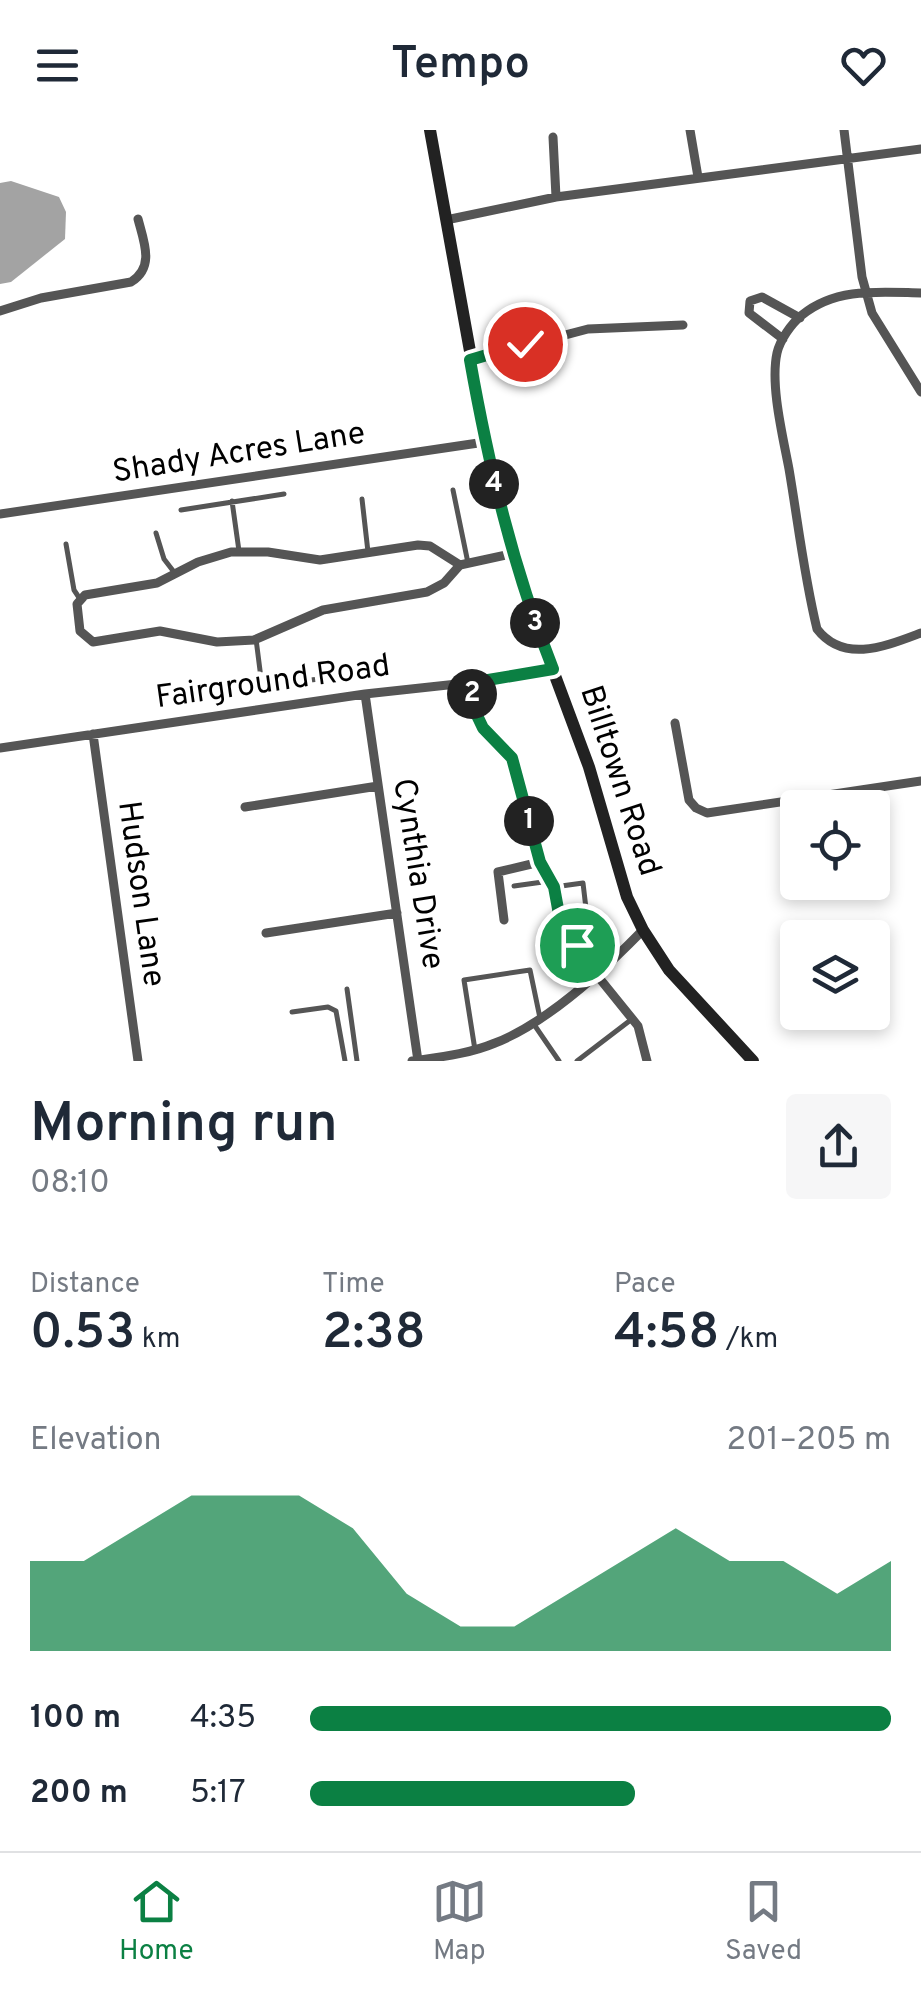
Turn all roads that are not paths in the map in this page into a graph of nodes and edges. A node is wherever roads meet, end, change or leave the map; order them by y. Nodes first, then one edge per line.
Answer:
1 (430, 130) edge
2 (690, 130) edge
3 (844, 130) edge
4 (552, 137) dead end
5 (921, 150) edge
6 (849, 160) junction
7 (698, 178) junction
8 (556, 197) junction
9 (138, 219) dead end
10 (446, 220) junction
11 (866, 292) junction
12 (921, 293) edge
13 (0, 311) edge
14 (800, 318) junction
15 (683, 324) dead end
16 (783, 338) junction
17 (470, 360) junction
18 (921, 392) edge
19 (486, 442) junction
20 (454, 490) dead end
21 (284, 494) dead end
22 (362, 499) dead end
23 (232, 501) junction
24 (181, 510) dead end
25 (0, 514) edge
26 (156, 534) dead end
27 (66, 544) dead end
28 (239, 551) junction
29 (368, 552) junction
30 (511, 554) junction
31 (464, 564) junction
32 (176, 574) junction
33 (80, 599) junction
34 (921, 633) edge
35 (256, 639) junction
36 (553, 669) junction
37 (319, 679) dead end
38 (470, 683) junction
39 (262, 686) junction
40 (216, 692) dead end
41 (365, 694) junction
42 (676, 723) dead end
43 (93, 734) junction
44 (0, 748) edge
45 (921, 782) edge
46 (378, 786) junction
47 (246, 807) dead end
48 (540, 862) junction
49 (552, 884) junction
50 (514, 886) dead end
51 (396, 913) junction
52 (504, 920) dead end
53 (643, 930) junction
54 (266, 932) dead end
55 (577, 945) junction
56 (596, 974) junction
57 (347, 989) dead end
58 (292, 1012) dead end
59 (632, 1019) junction
60 (537, 1021) junction
61 (475, 1050) junction
62 (138, 1061) edge
63 (344, 1061) edge
64 (357, 1061) edge
65 (416, 1061) edge
66 (559, 1061) edge
67 (577, 1061) edge
68 (647, 1061) edge
69 (753, 1061) edge

1 - 10 main road, Billtown Road
2 - 7 street
3 - 6 street
4 - 8 street
5 - 6 street
6 - 7 street
6 - 11 street
7 - 8 street
8 - 10 street
9 - 13 street
10 - 17 main road, Billtown Road
11 - 12 street
11 - 14 street
11 - 18 street
14 - 16 street
14 - 16 street
15 - 17 street
16 - 34 street
17 - 19 main road, Billtown Road
19 - 25 street, Shady Acres Lane
19 - 30 main road, Billtown Road
20 - 31 lane
21 - 23 lane
22 - 29 lane
23 - 24 lane
23 - 28 lane
26 - 32 lane
27 - 33 lane
28 - 29 street
28 - 32 street
29 - 31 street
30 - 31 street
30 - 36 main road, Billtown Road
31 - 35 street
32 - 33 street
33 - 35 street
35 - 39 lane
36 - 38 street, Fairground Road
36 - 53 main road, Billtown Road
37 - 39 lane
38 - 41 street, Fairground Road
38 - 48 street
39 - 40 lane
41 - 43 street, Fairground Road
41 - 46 street, Cynthia Drive
42 - 45 street
43 - 44 street, Fairground Road
43 - 62 street, Hudson Lane
46 - 47 street
46 - 51 street, Cynthia Drive
48 - 49 lane
48 - 52 street
49 - 50 lane
49 - 55 lane
49 - 55 lane
51 - 54 street
51 - 65 street, Cynthia Drive
53 - 56 street
53 - 69 main road, Billtown Road
55 - 56 lane
56 - 59 street
56 - 60 street
57 - 64 lane
58 - 63 lane
59 - 67 lane
59 - 68 street
60 - 61 street
60 - 61 lane
60 - 66 lane
61 - 65 street

